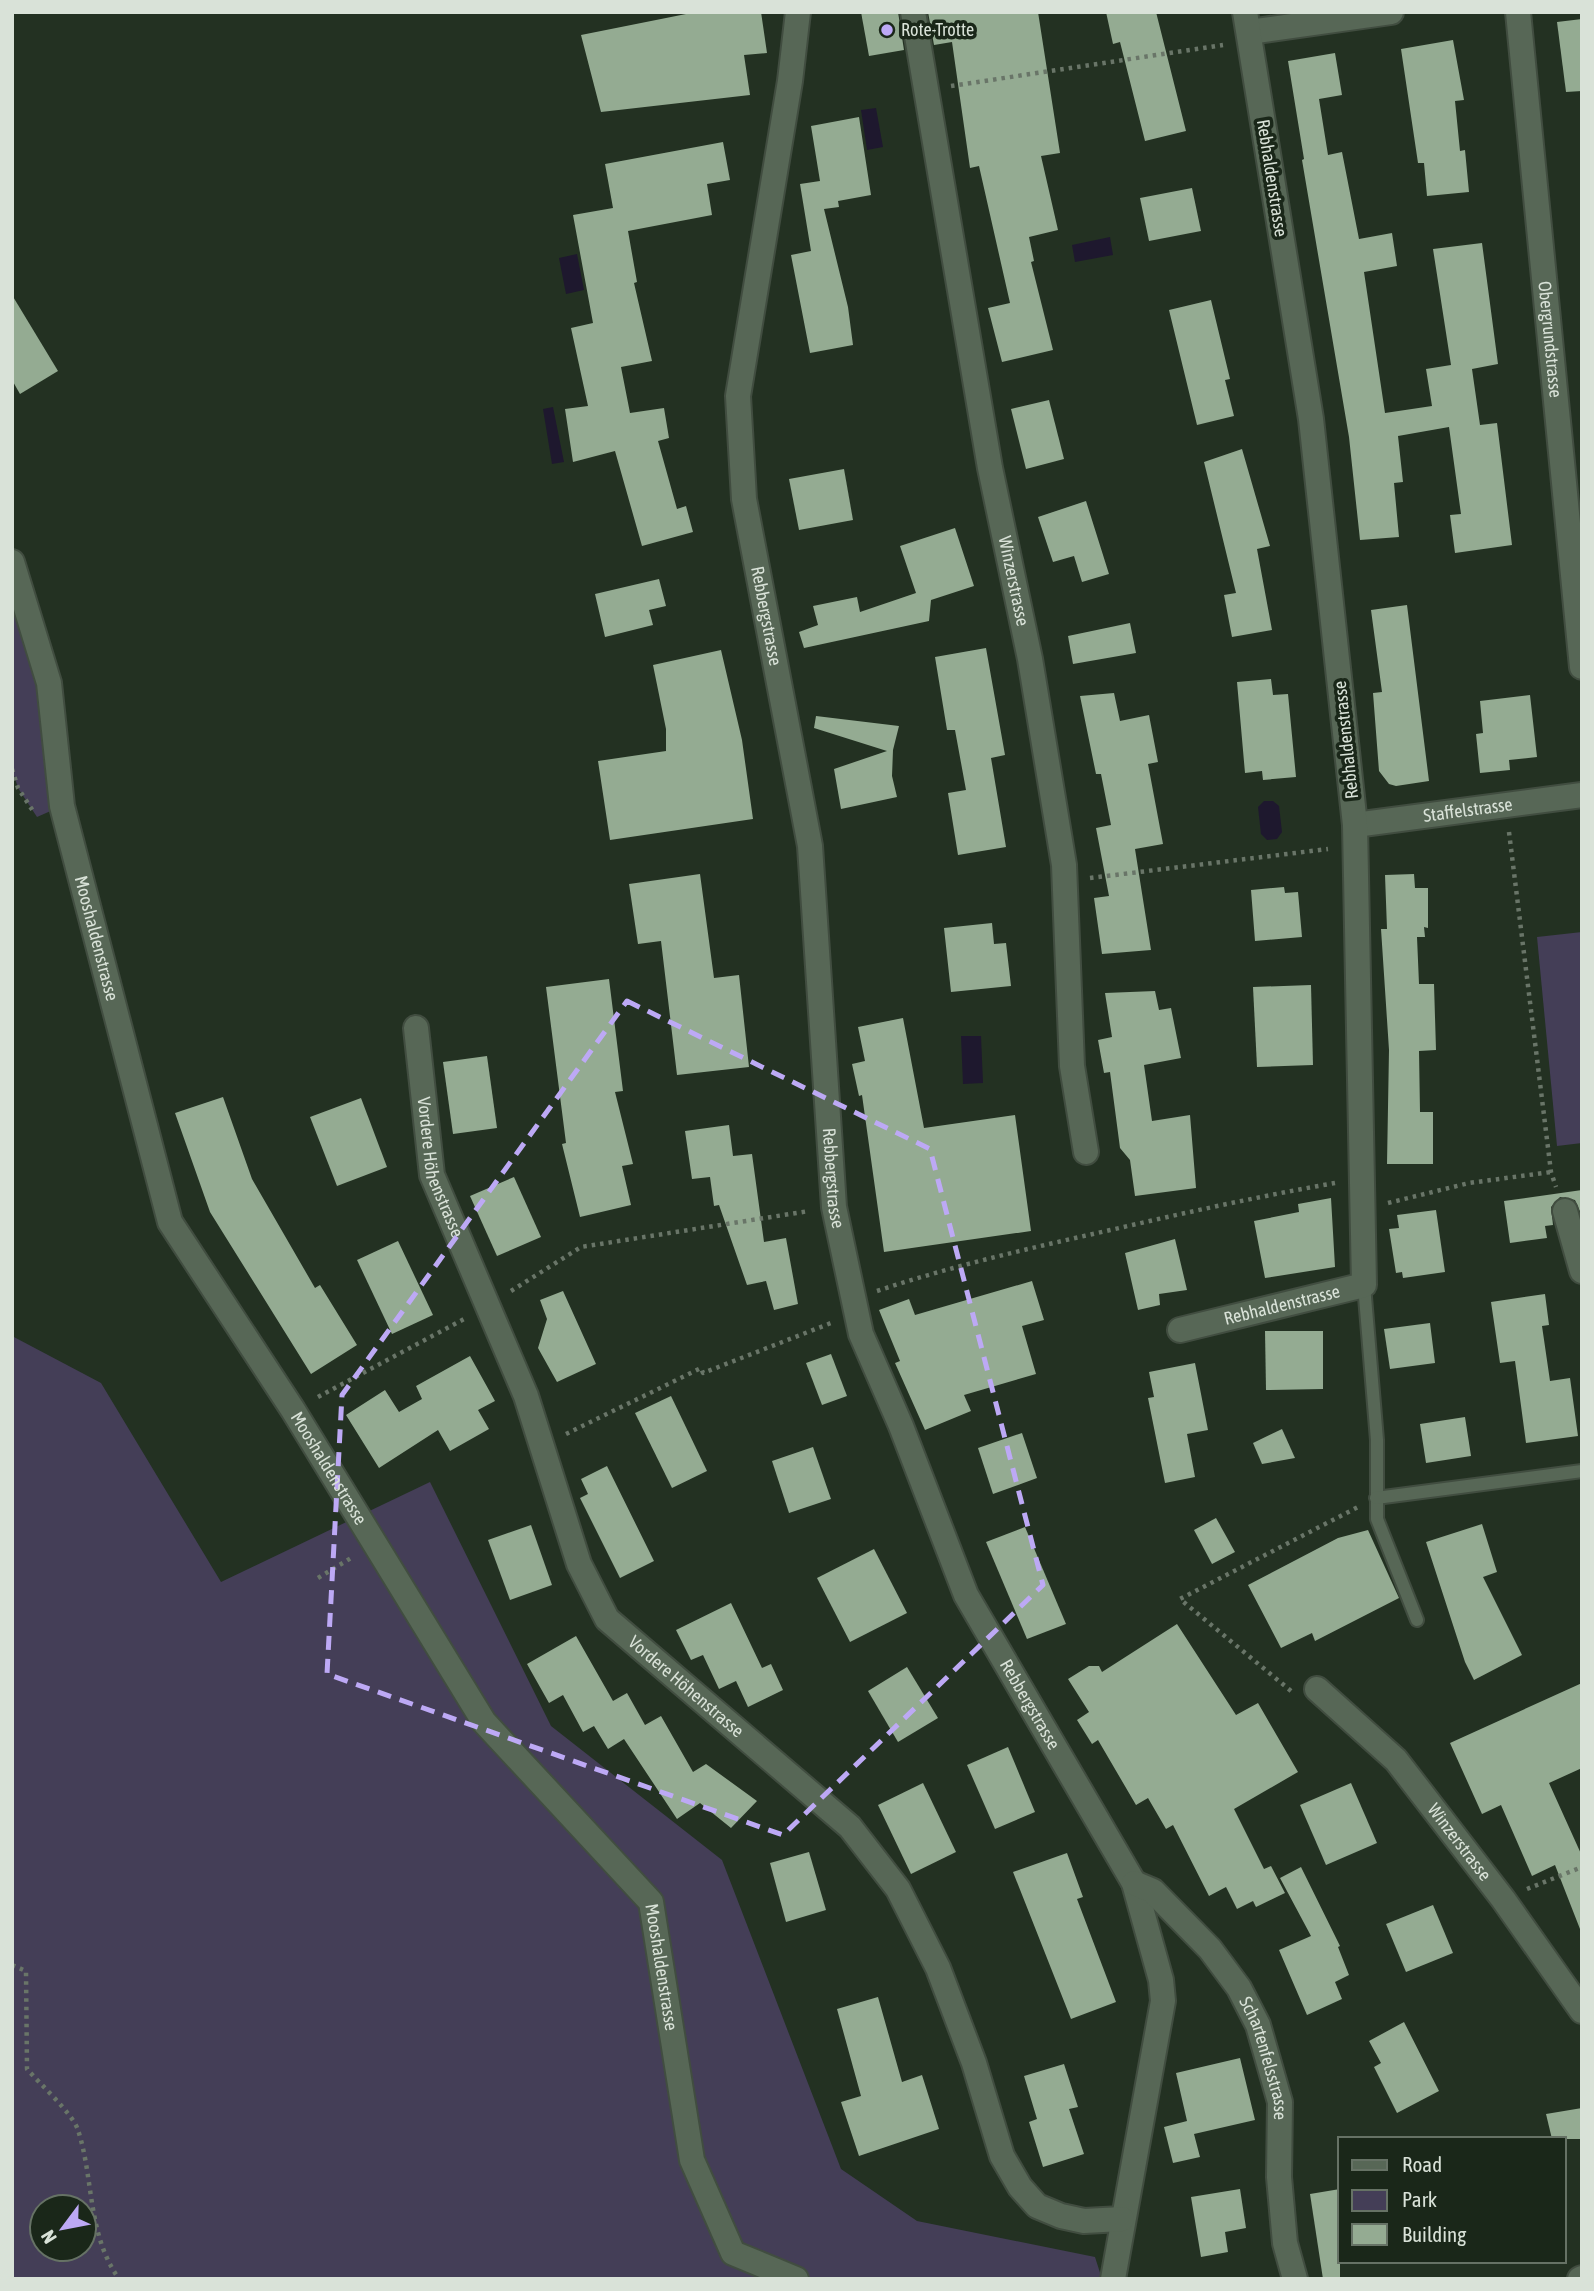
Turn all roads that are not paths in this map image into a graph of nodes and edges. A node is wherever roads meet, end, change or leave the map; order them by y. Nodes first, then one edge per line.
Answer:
1 (798, 12) edge
2 (913, 12) edge
3 (1391, 12) edge
4 (1518, 12) edge
5 (1248, 28) edge
6 (12, 562) edge
7 (1582, 667) edge
8 (1582, 795) edge
9 (1355, 835) junction
10 (416, 1028) dead end
11 (1086, 1152) dead end
12 (1565, 1211) road end
13 (1582, 1271) edge
14 (1364, 1285) junction
15 (1180, 1330) dead end
16 (1582, 1471) edge
17 (1376, 1498) junction
18 (1417, 1620) dead end
19 (1317, 1689) road end
20 (1134, 1883) junction
21 (1582, 2011) edge
22 (1122, 2219) junction
23 (796, 2279) edge
24 (1113, 2279) edge
25 (1294, 2279) edge

1 - 20 street, Rebbergstrasse
2 - 11 street, Winzerstrasse
3 - 5 street
4 - 7 street, Obergrundstrasse
5 - 9 street, Rebhaldenstrasse
6 - 23 street, Mooshaldenstrasse
8 - 9 street, Staffelstrasse
9 - 14 street, Rebhaldenstrasse
10 - 22 street, Vordere Höhenstrasse
12 - 13 street
14 - 15 street, Rebhaldenstrasse
14 - 17 lane
16 - 17 lane
17 - 18 lane
19 - 21 street, Winzerstrasse
20 - 22 street, Rebbergstrasse
20 - 25 street, Schartenfelsstrasse
22 - 24 street, Rebbergstrasse

